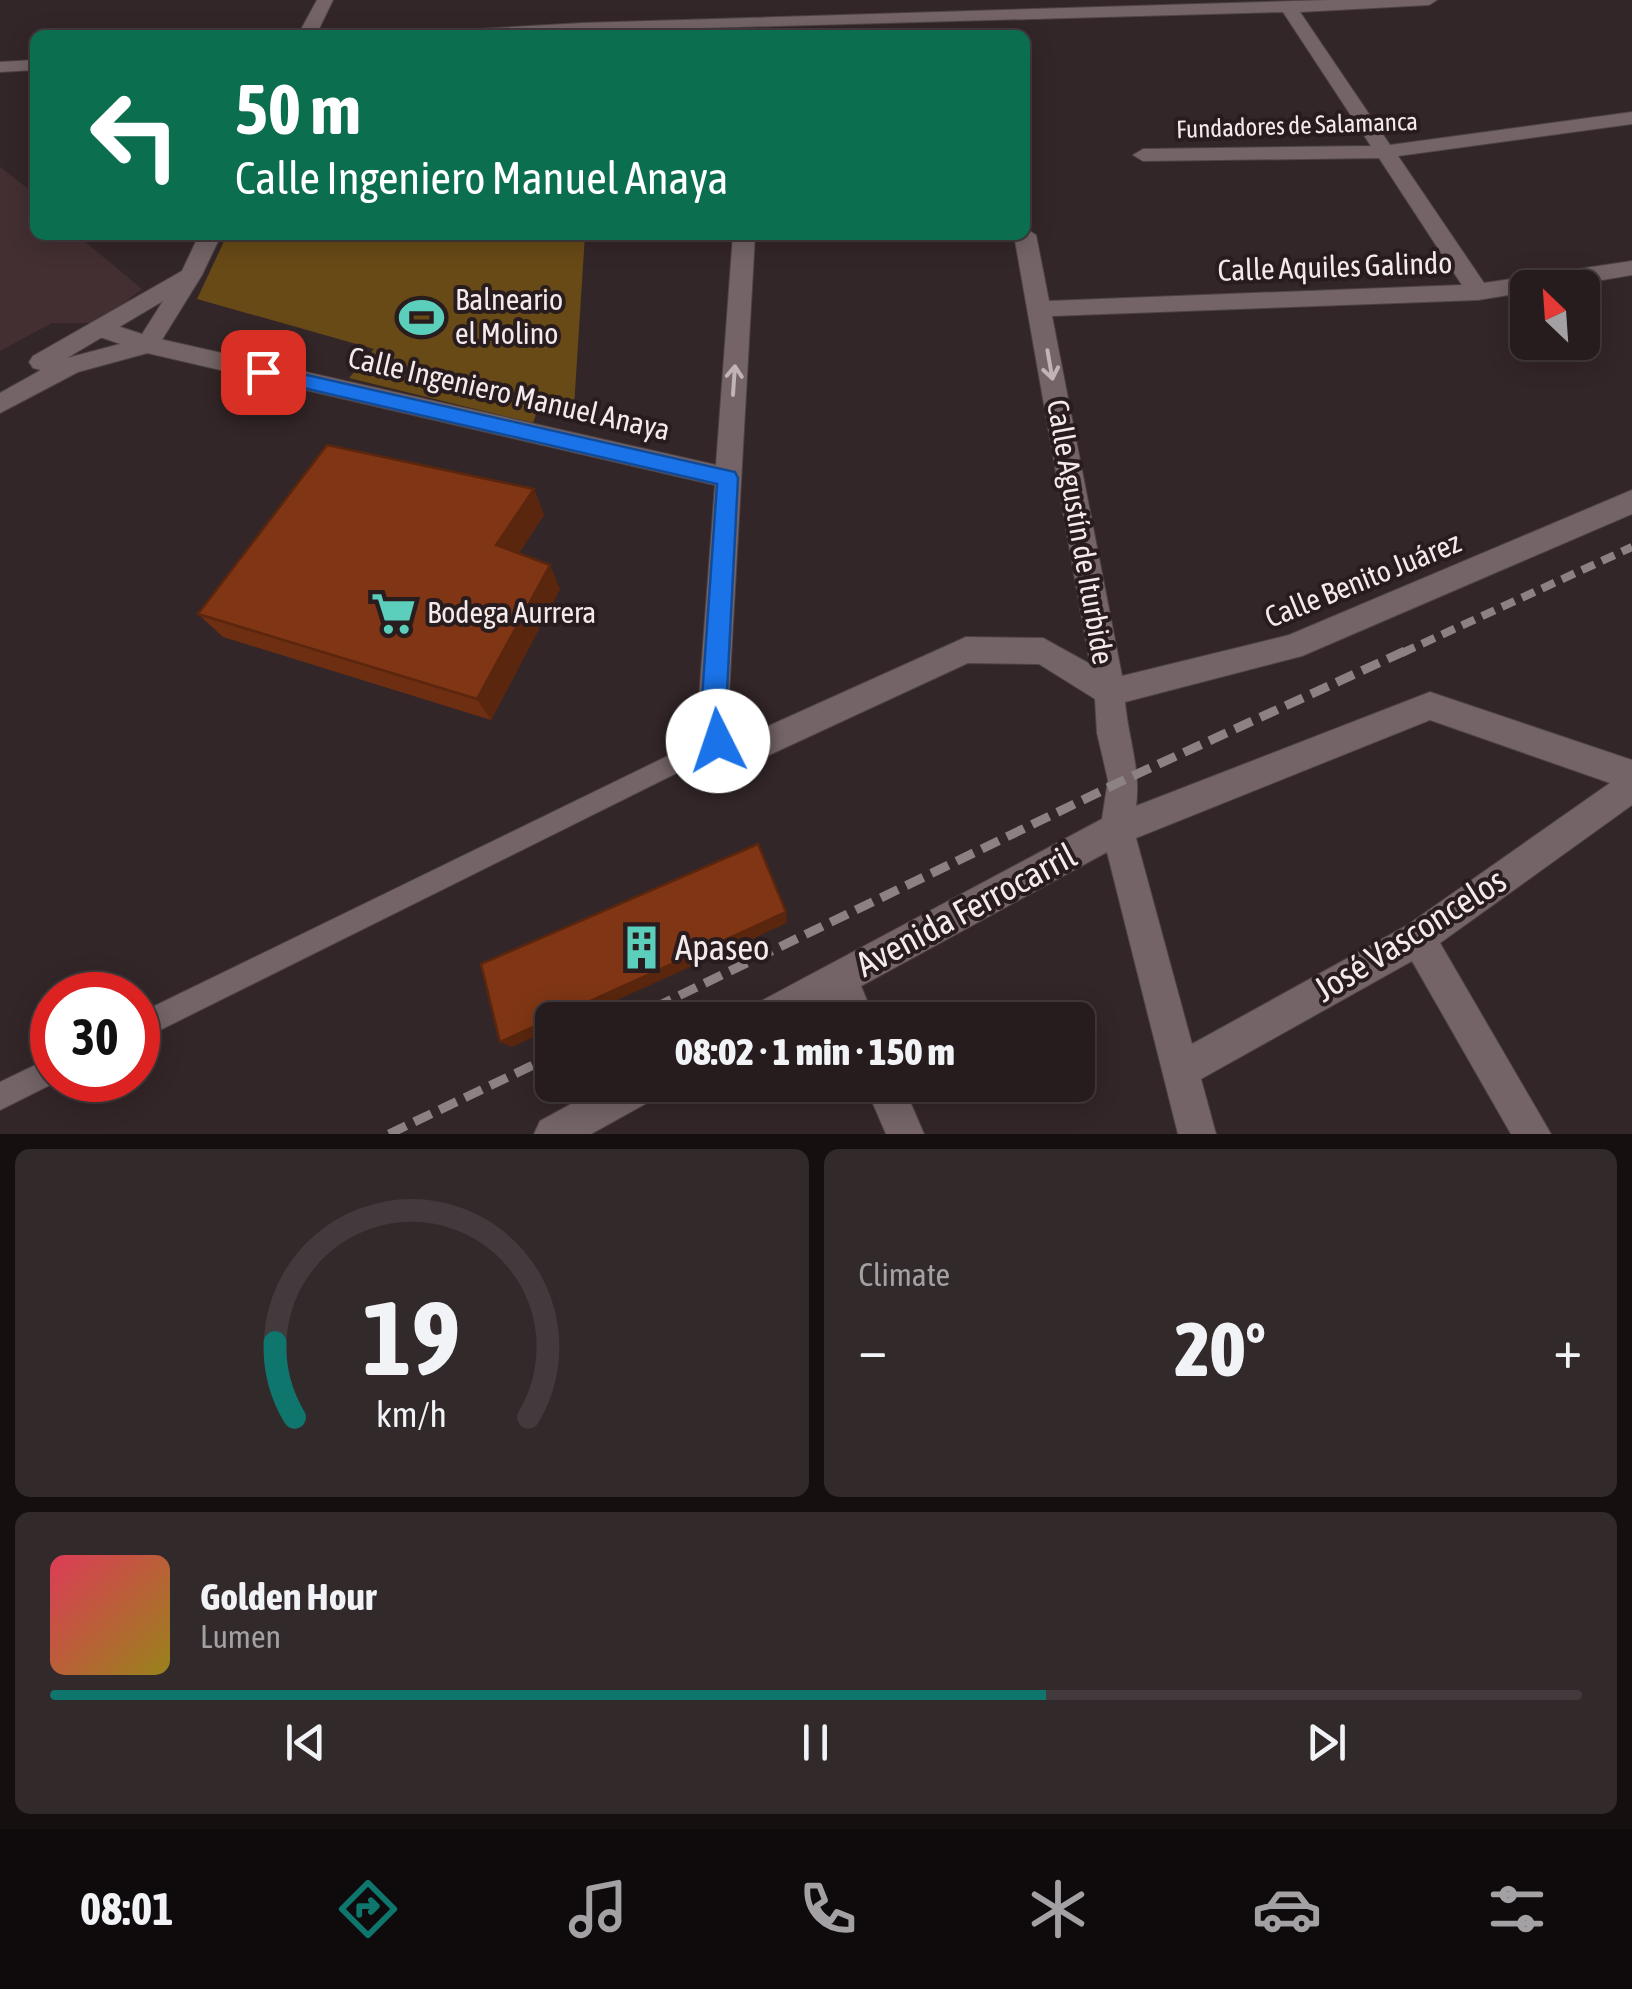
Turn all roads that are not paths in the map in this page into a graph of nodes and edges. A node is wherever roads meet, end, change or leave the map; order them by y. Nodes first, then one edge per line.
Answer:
1 (324, 0) edge
2 (758, 0) edge
3 (1429, 0) edge
4 (1289, 8) junction
5 (981, 18) edge
6 (757, 28) edge
7 (309, 30) edge
8 (672, 30) edge
9 (30, 64) edge
10 (0, 67) edge
11 (1632, 118) edge
12 (1384, 152) junction
13 (1143, 155) dead end
14 (208, 240) edge
15 (744, 240) edge
16 (1025, 240) edge
17 (1632, 268) edge
18 (191, 275) junction
19 (1478, 292) junction
20 (1039, 309) junction
21 (102, 329) junction
22 (147, 345) junction
23 (0, 383) edge
24 (0, 404) edge
25 (728, 478) junction
26 (1632, 502) edge
27 (1110, 692) junction
28 (718, 741) junction
29 (1632, 776) edge
30 (1632, 786) edge
31 (1117, 828) junction
32 (1418, 938) junction
33 (840, 978) junction
34 (796, 1002) edge
35 (850, 1002) edge
36 (160, 1017) edge
37 (1180, 1070) junction
38 (30, 1081) edge
39 (0, 1096) edge
40 (612, 1102) edge
41 (891, 1102) edge
42 (553, 1134) edge
43 (904, 1134) edge
44 (1197, 1134) edge
45 (1532, 1134) edge

1 - 7 street
2 - 6 street
3 - 4 street
4 - 5 street
4 - 12 street
5 - 6 street
6 - 8 street
9 - 10 street
11 - 12 street, Fundadores de Salamanca
12 - 13 street, Fundadores de Salamanca
12 - 19 street
14 - 18 street
25 -> 15 street
16 - 20 street, Calle Agustín de Iturbide
17 - 19 street, Calle Aquiles Galindo
18 - 21 street
18 - 22 street
19 - 20 street, Calle Aquiles Galindo
20 -> 27 street, Calle Agustín de Iturbide
21 - 22 street, Calle Ingeniero Manuel Anaya
21 - 23 street
22 - 24 street
22 - 25 street, Calle Ingeniero Manuel Anaya
25 - 28 street
26 - 27 street, Calle Benito Juárez
27 - 28 street
27 - 31 street, Calle Agustín de Iturbide
28 - 36 lane
29 - 31 street, Avenida Ferrocarril
30 - 32 street, José Vasconcelos
31 - 33 street, Avenida Ferrocarril
31 - 37 street
32 - 37 street, José Vasconcelos
32 - 45 street
33 - 34 street, Avenida Ferrocarril
33 - 35 street
37 - 44 street
38 - 39 lane
40 - 42 street
41 - 43 street

